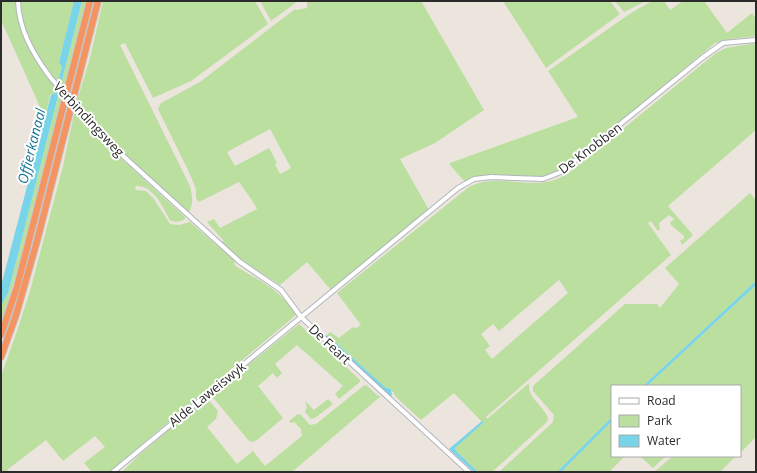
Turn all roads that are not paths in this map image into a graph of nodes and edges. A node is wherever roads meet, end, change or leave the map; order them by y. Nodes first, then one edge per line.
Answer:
1 (18, 1) edge
2 (90, 1) edge
3 (98, 1) edge
4 (756, 40) edge
5 (190, 218) joint
6 (301, 317) junction
7 (1, 335) edge
8 (1, 357) edge
9 (113, 472) edge
10 (469, 472) edge

1 - 5 street, Verbindingsweg, bridge
2 - 7 highway
3 - 8 highway
4 - 6 street, De Knobben
5 - 6 street, De Feart
6 - 9 street, Alde Laweiswyk
6 - 10 street, De Feart

